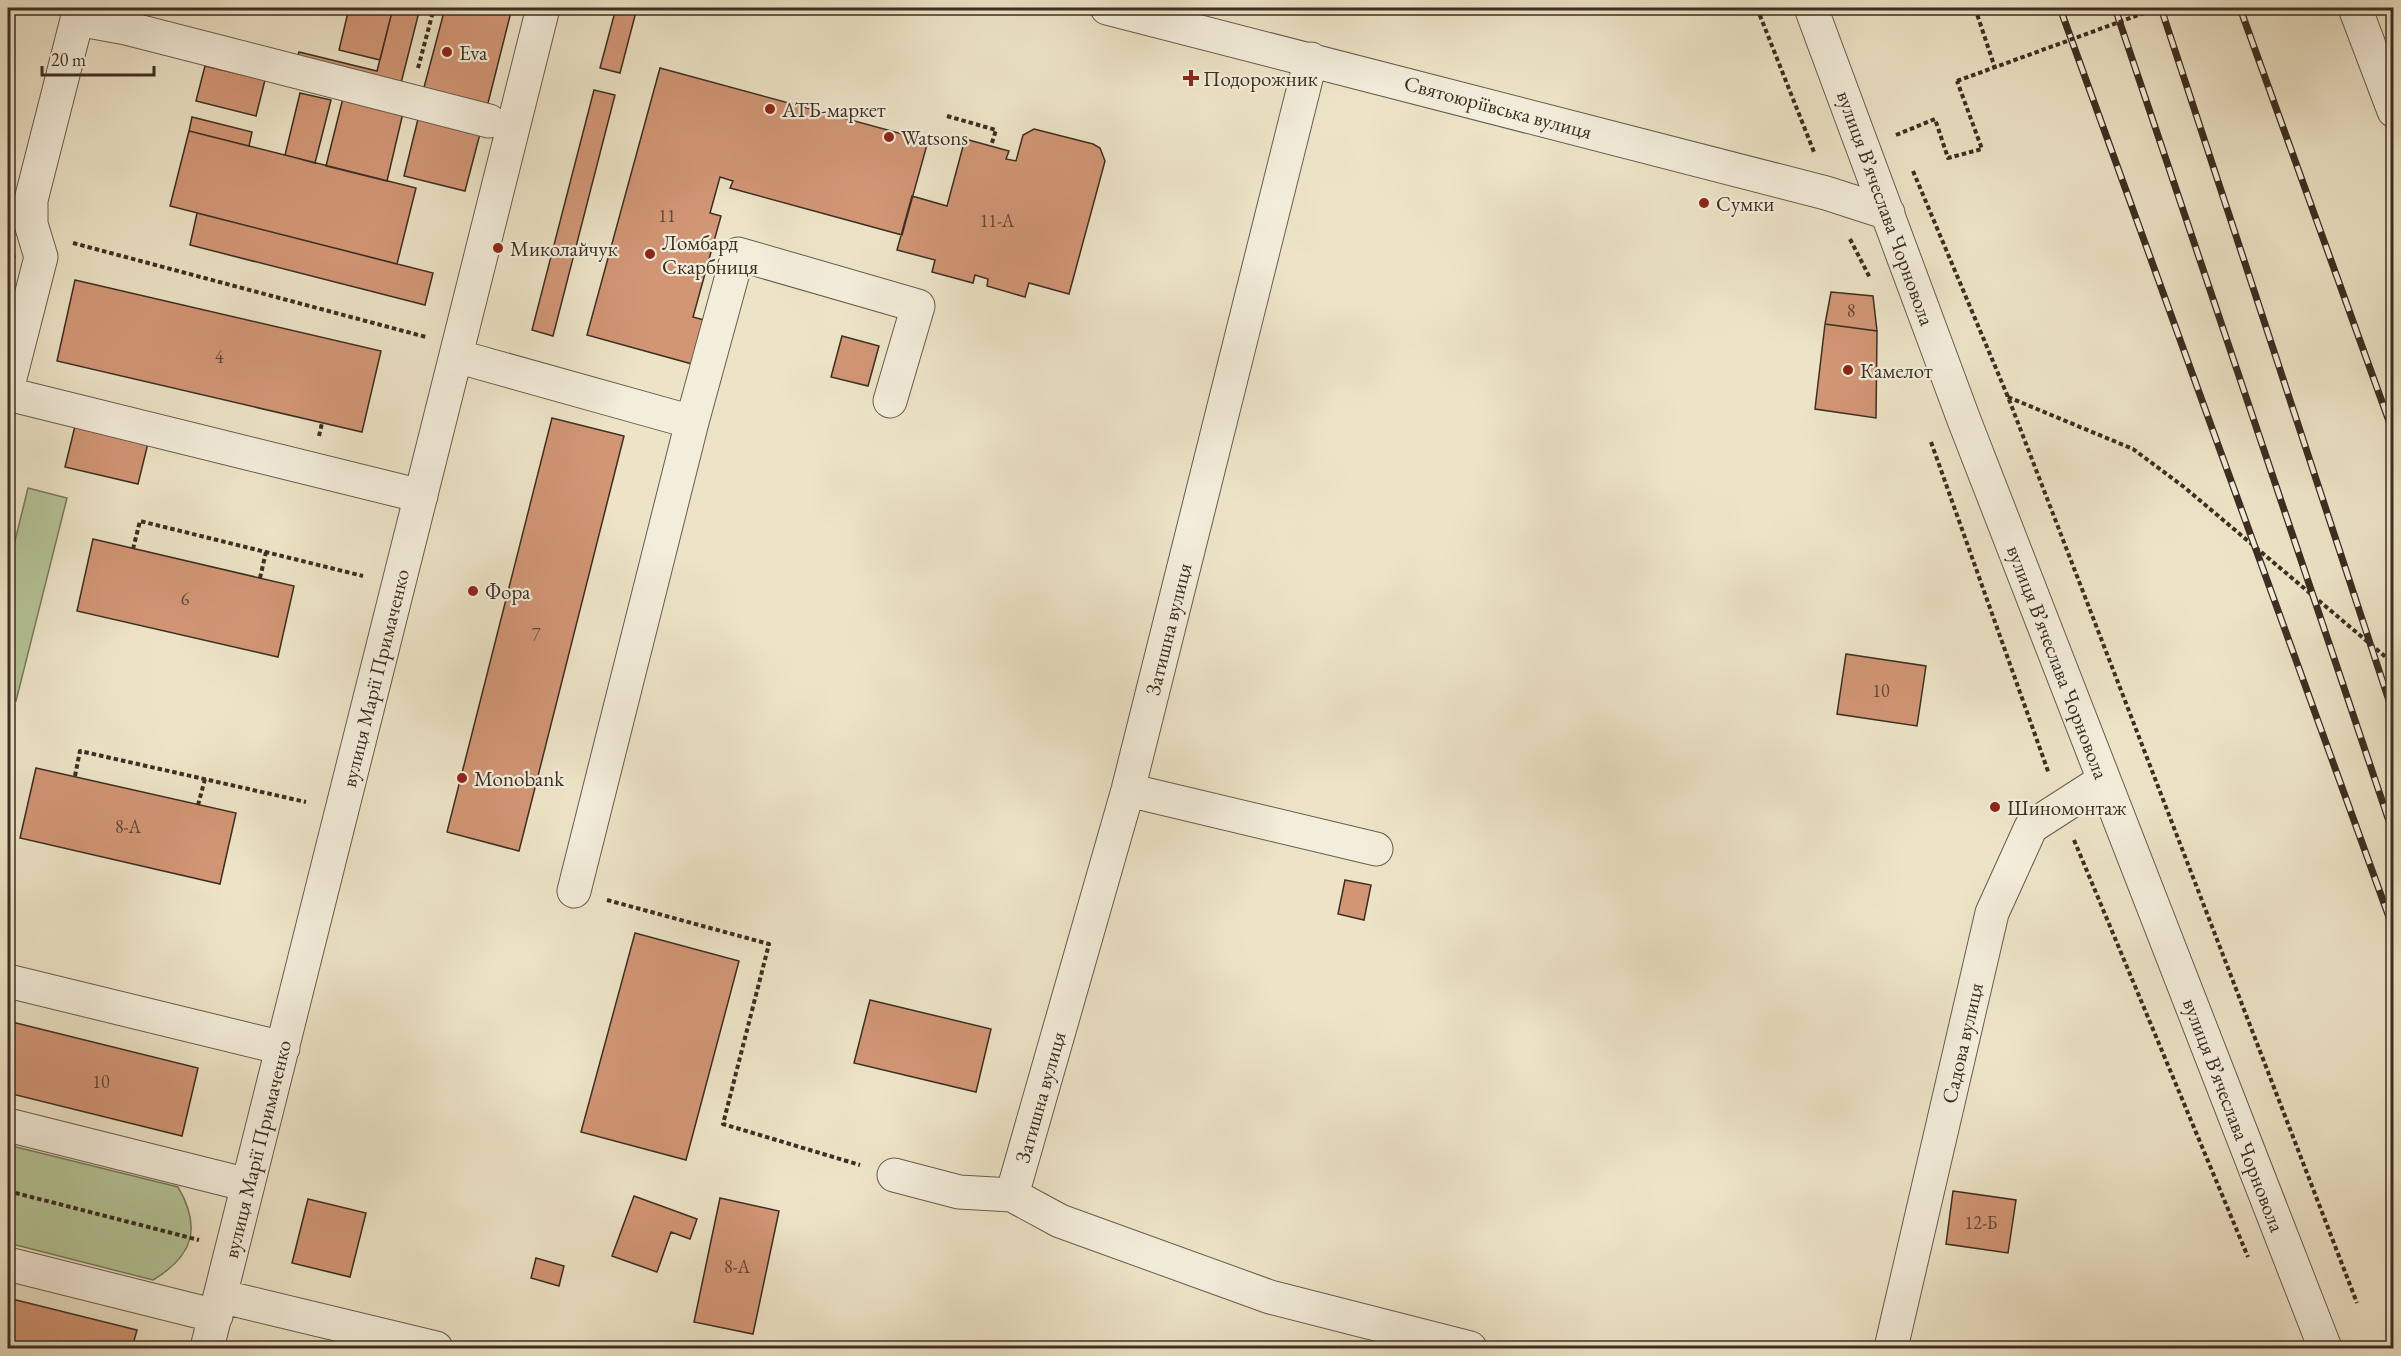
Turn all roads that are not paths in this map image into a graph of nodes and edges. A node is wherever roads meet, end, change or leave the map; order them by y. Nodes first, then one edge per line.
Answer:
1 (543, 8) edge
2 (1107, 8) edge
3 (1810, 8) edge
4 (2355, 8) edge
5 (78, 13) edge
6 (1311, 58) junction
7 (2394, 111) edge
8 (489, 121) dead end
9 (1888, 213) junction
10 (24, 220) edge
11 (444, 347) junction
12 (8, 386) edge
13 (8, 394) edge
14 (890, 401) dead end
15 (692, 422) junction
16 (421, 496) junction
17 (2104, 780) junction
18 (1128, 790) junction
19 (1376, 849) dead end
20 (574, 891) road end
21 (8, 981) edge
22 (283, 1048) junction
23 (8, 1125) edge
24 (894, 1175) road end
25 (248, 1185) junction
26 (1012, 1195) junction
27 (8, 1264) edge
28 (218, 1306) junction
29 (207, 1348) edge
30 (436, 1348) edge
31 (1470, 1348) edge
32 (1891, 1348) edge
33 (2325, 1348) edge

1 - 11 street, вулиця Марії Примаченко
2 - 6 street, Святоюріївська вулиця
3 - 9 street, вулиця Вʼячеслава Чорновола
4 - 7 street
5 - 8 street
5 - 10 street
6 - 9 street, Святоюріївська вулиця
6 - 18 street, Затишна вулиця
9 - 17 street, вулиця Вʼячеслава Чорновола
10 - 12 street
11 - 15 street
11 - 16 street, вулиця Марії Примаченко
13 - 16 street
14 - 15 street
15 - 20 street
16 - 22 street, вулиця Марії Примаченко
17 - 32 street, Садова вулиця
17 - 33 street, вулиця Вʼячеслава Чорновола
18 - 19 street
18 - 26 street, Затишна вулиця
21 - 22 street
22 - 25 street, вулиця Марії Примаченко
23 - 25 street
24 - 26 street
25 - 28 street, вулиця Марії Примаченко
26 - 31 street
27 - 28 street
28 - 29 street, вулиця Марії Примаченко
28 - 30 street

